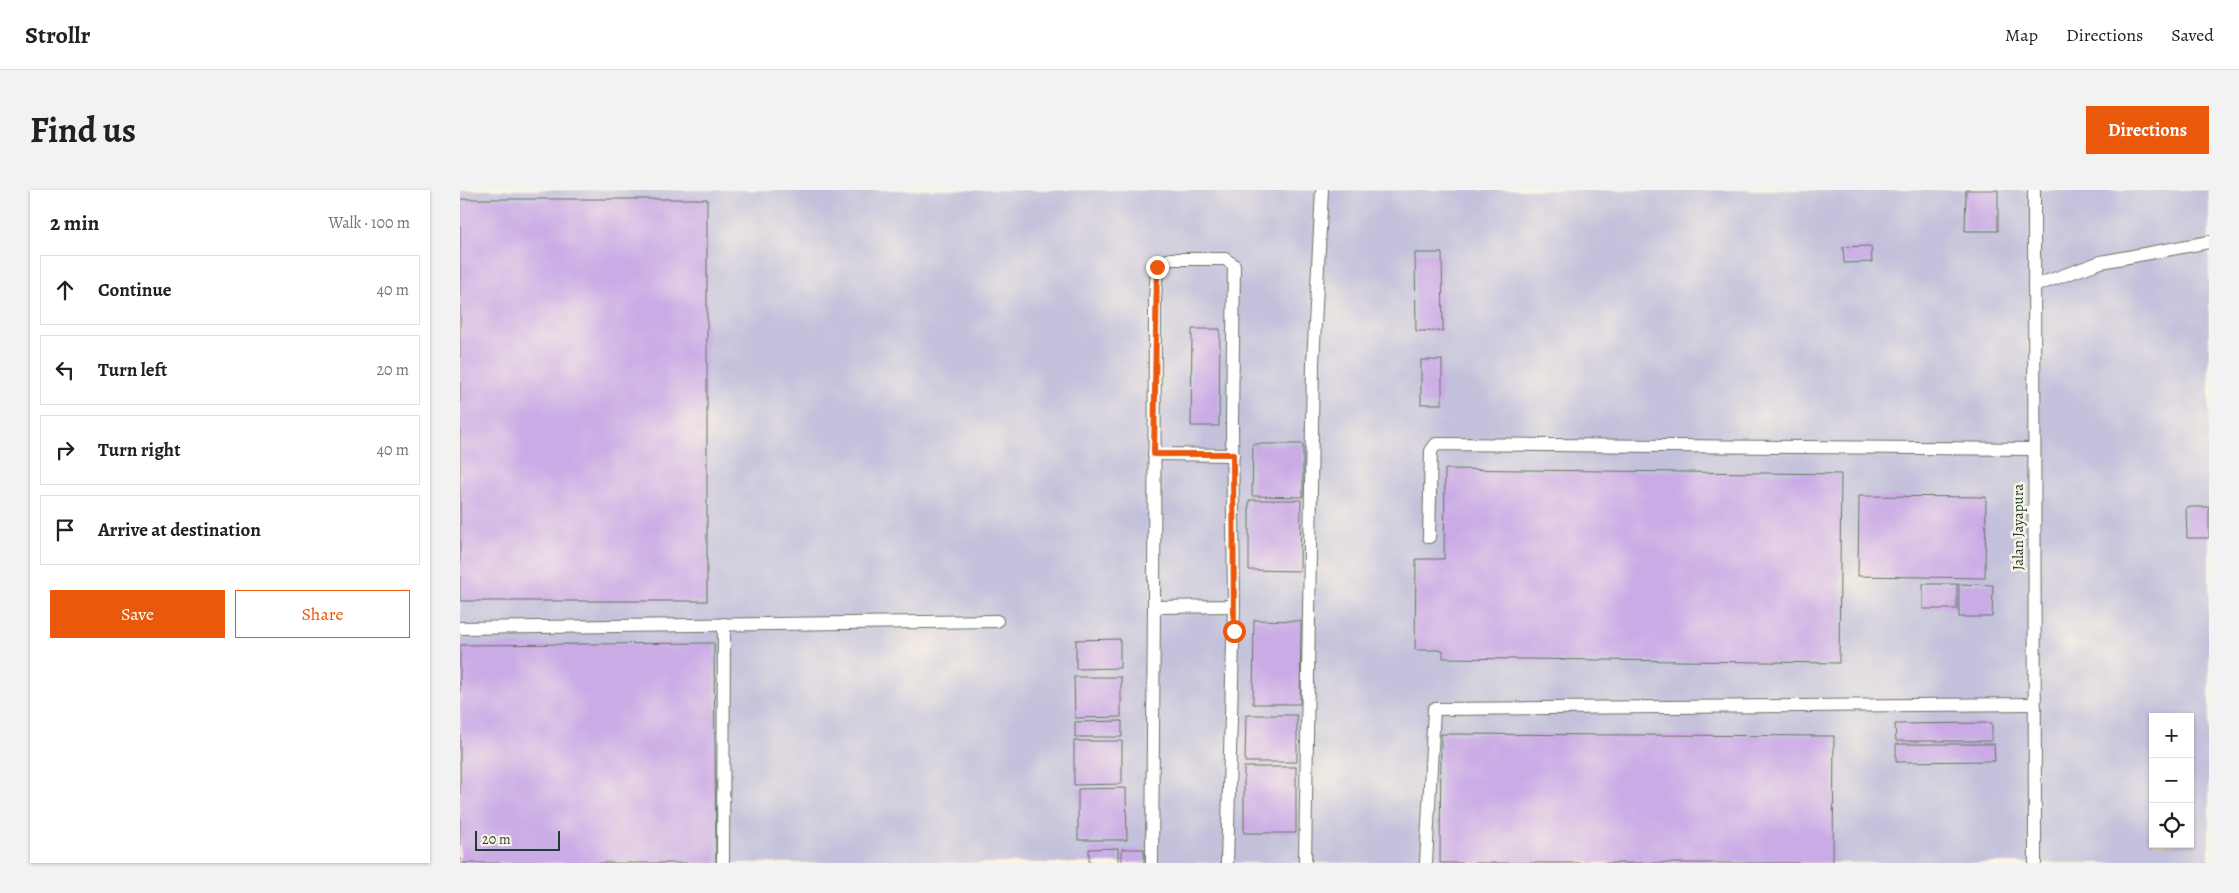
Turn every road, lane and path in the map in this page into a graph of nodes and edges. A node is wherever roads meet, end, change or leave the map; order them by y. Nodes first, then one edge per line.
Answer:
1 (1322, 190) edge
2 (2034, 190) edge
3 (2209, 242) edge
4 (2034, 286) junction
5 (2034, 449) junction
6 (1154, 454) junction
7 (1233, 454) junction
8 (1429, 537) dead end
9 (1234, 606) junction
10 (1154, 607) junction
11 (997, 621) dead end
12 (724, 624) junction
13 (460, 628) edge
14 (2034, 704) junction
15 (723, 863) edge
16 (1152, 863) edge
17 (1227, 863) edge
18 (1305, 863) edge
19 (1426, 863) edge
20 (2035, 863) edge

1 - 18 lane
2 - 4 lane, Jalan Jayapura
3 - 4 lane
4 - 5 lane, Jalan Jayapura
5 - 8 lane
5 - 14 lane, Jalan Jayapura
6 - 7 lane
6 - 7 lane
6 - 10 lane
7 - 9 lane
9 - 10 lane
9 - 17 lane
10 - 16 lane
11 - 12 lane
12 - 13 lane
12 - 15 lane
14 - 19 lane
14 - 20 lane, Jalan Jayapura

